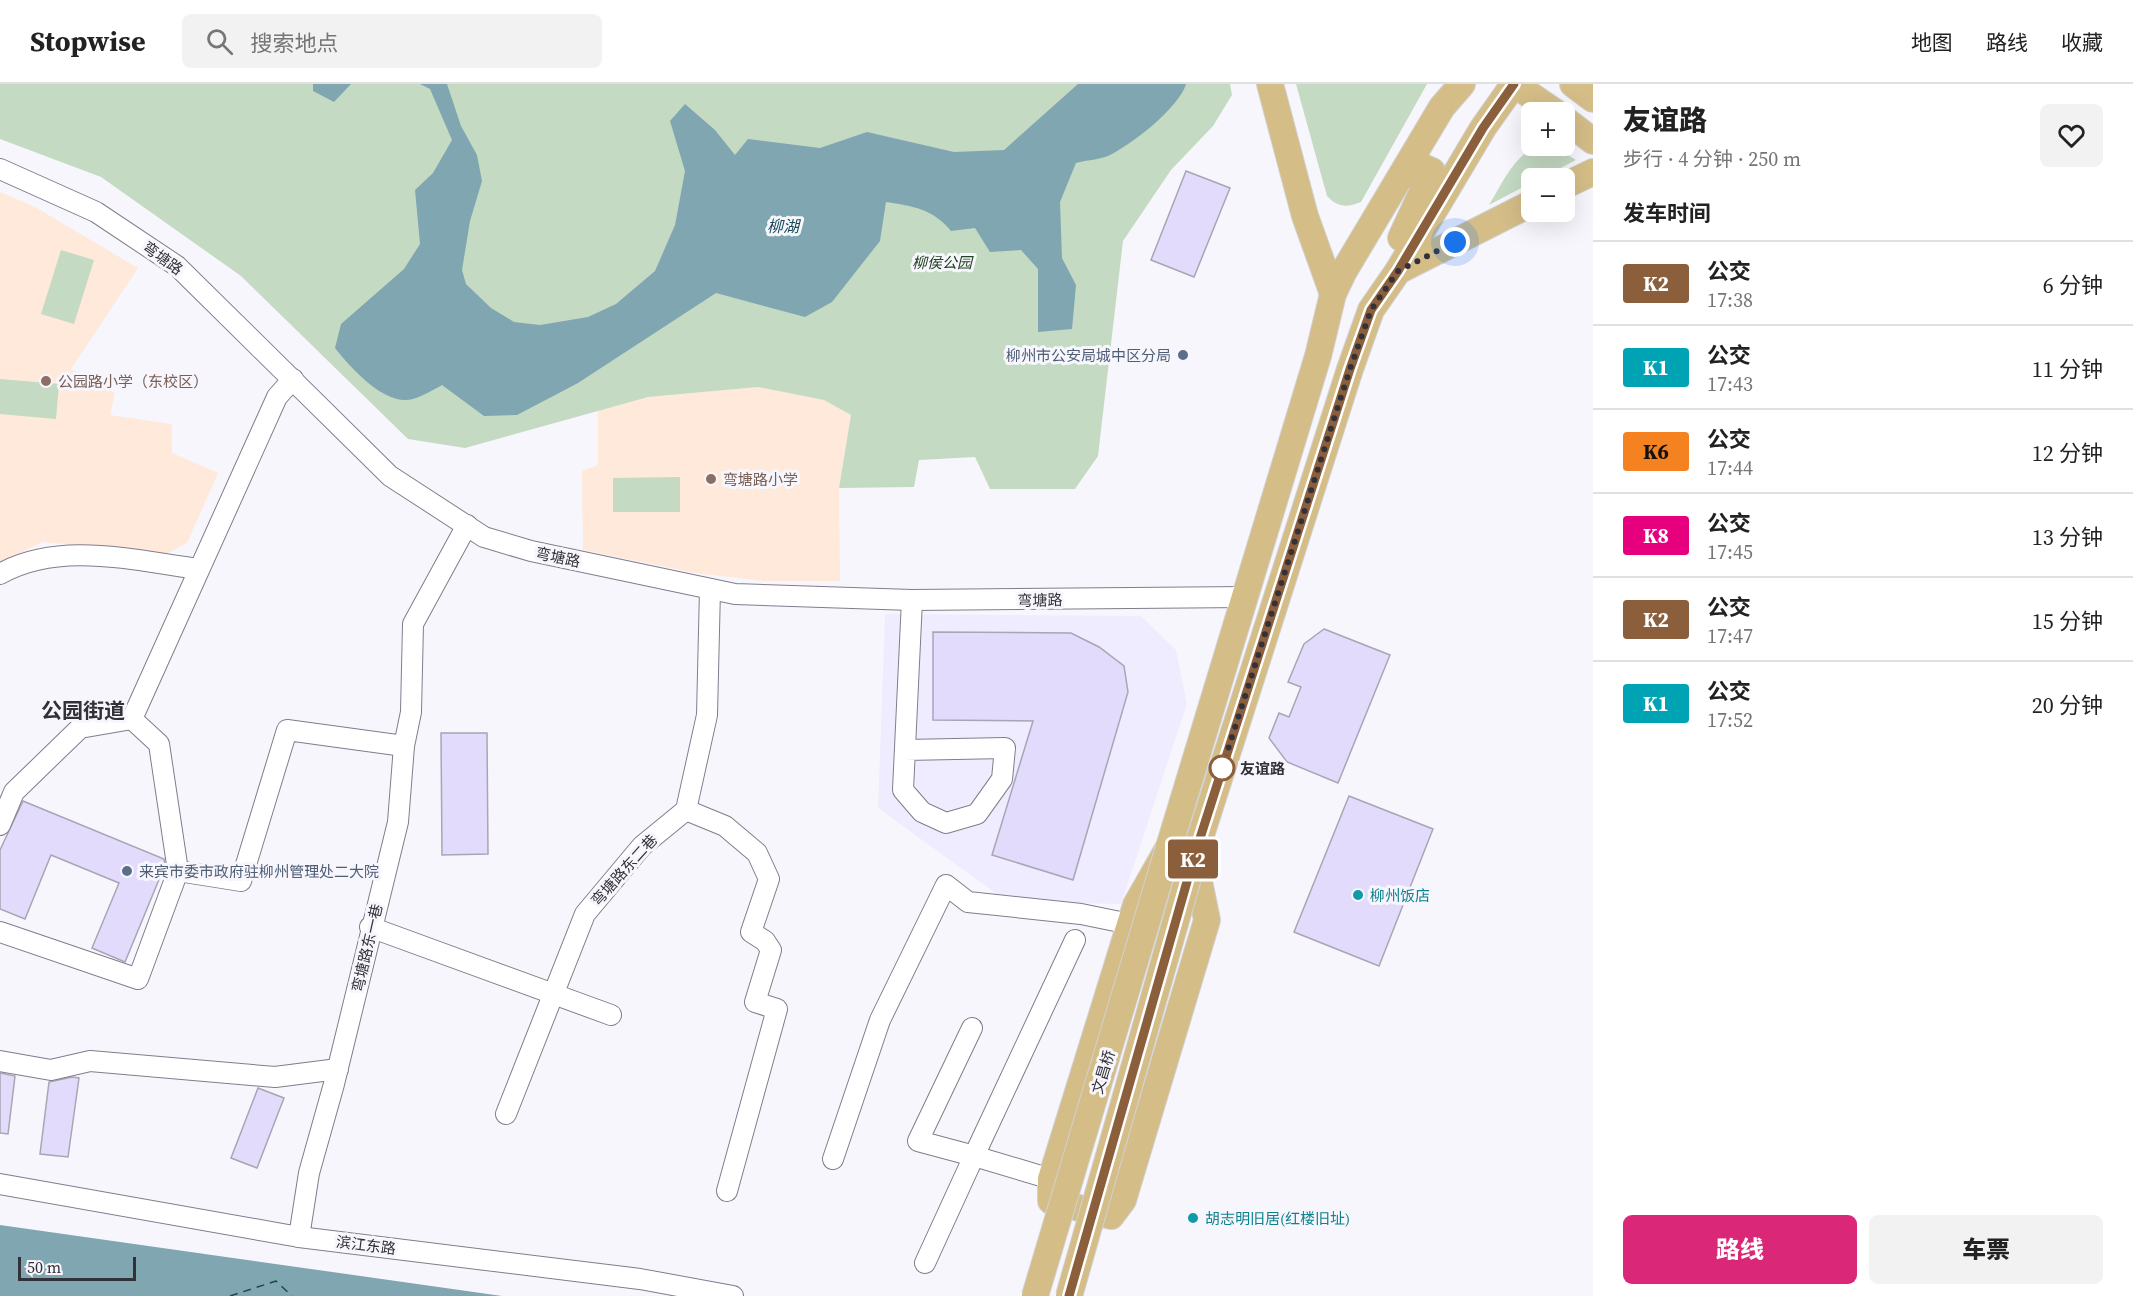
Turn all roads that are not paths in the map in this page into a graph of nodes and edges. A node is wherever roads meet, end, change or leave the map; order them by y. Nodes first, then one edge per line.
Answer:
1 (1270, 84) edge
2 (1462, 84) edge
3 (1514, 84) edge
4 (1573, 84) edge
5 (1593, 99) edge
6 (1540, 102) edge
7 (1575, 127) edge
8 (1593, 141) edge
9 (0, 169) edge
10 (1593, 172) edge
11 (1402, 177) junction
12 (1575, 181) edge
13 (1521, 209) edge
14 (1398, 271) junction
15 (1334, 294) junction
16 (1371, 310) junction
17 (293, 379) junction
18 (467, 525) junction
19 (199, 569) junction
20 (0, 574) edge
21 (710, 589) junction
22 (1245, 597) junction
23 (912, 600) junction
24 (132, 719) junction
25 (404, 746) junction
26 (905, 750) junction
27 (686, 810) junction
28 (0, 825) edge
29 (1169, 847) junction
30 (1194, 857) junction
31 (178, 871) junction
32 (1130, 924) junction
33 (370, 927) junction
34 (0, 932) edge
35 (1074, 940) dead end
36 (554, 994) junction
37 (611, 1015) dead end
38 (972, 1028) dead end
39 (0, 1061) edge
40 (338, 1069) junction
41 (506, 1114) dead end
42 (974, 1156) junction
43 (833, 1159) dead end
44 (1051, 1179) junction
45 (0, 1184) edge
46 (727, 1191) dead end
47 (299, 1237) junction
48 (926, 1263) dead end
49 (733, 1296) edge
50 (1035, 1296) edge
51 (1069, 1296) edge

1 - 15 main road
2 - 11 main road
3 - 6 main road
3 - 14 main road
4 - 5 main road
7 - 8 main road
9 - 17 street, 弯塘路
10 - 12 main road
11 - 15 main road
11 - 16 main road
13 - 14 main road
14 - 16 main road
15 - 22 main road
16 - 30 main road, 文昌桥
17 - 18 street, 弯塘路
17 - 19 street
18 - 21 street, 弯塘路
18 - 25 street, 弯塘路东一巷
19 - 20 street
19 - 24 street
21 - 23 street, 弯塘路
21 - 27 street
22 - 23 street, 弯塘路
22 - 29 main road
23 - 26 street
24 - 28 street
24 - 31 street
25 - 31 street
25 - 33 street, 弯塘路东一巷
26 - 26 street
27 - 36 street, 弯塘路东二巷
27 - 46 street
29 - 32 main road
29 - 50 main road, 文昌桥, bridge
30 - 44 main road
30 - 51 main road, 文昌桥, bridge
31 - 34 street
32 - 43 street
32 - 44 main road
33 - 36 street
33 - 40 street, 弯塘路东一巷
35 - 42 street
36 - 37 street
36 - 41 street, 弯塘路东二巷
38 - 42 street
39 - 40 street
40 - 47 street, 弯塘路东一巷
42 - 44 street
42 - 48 street
45 - 47 street, 滨江东路
47 - 49 street, 滨江东路

